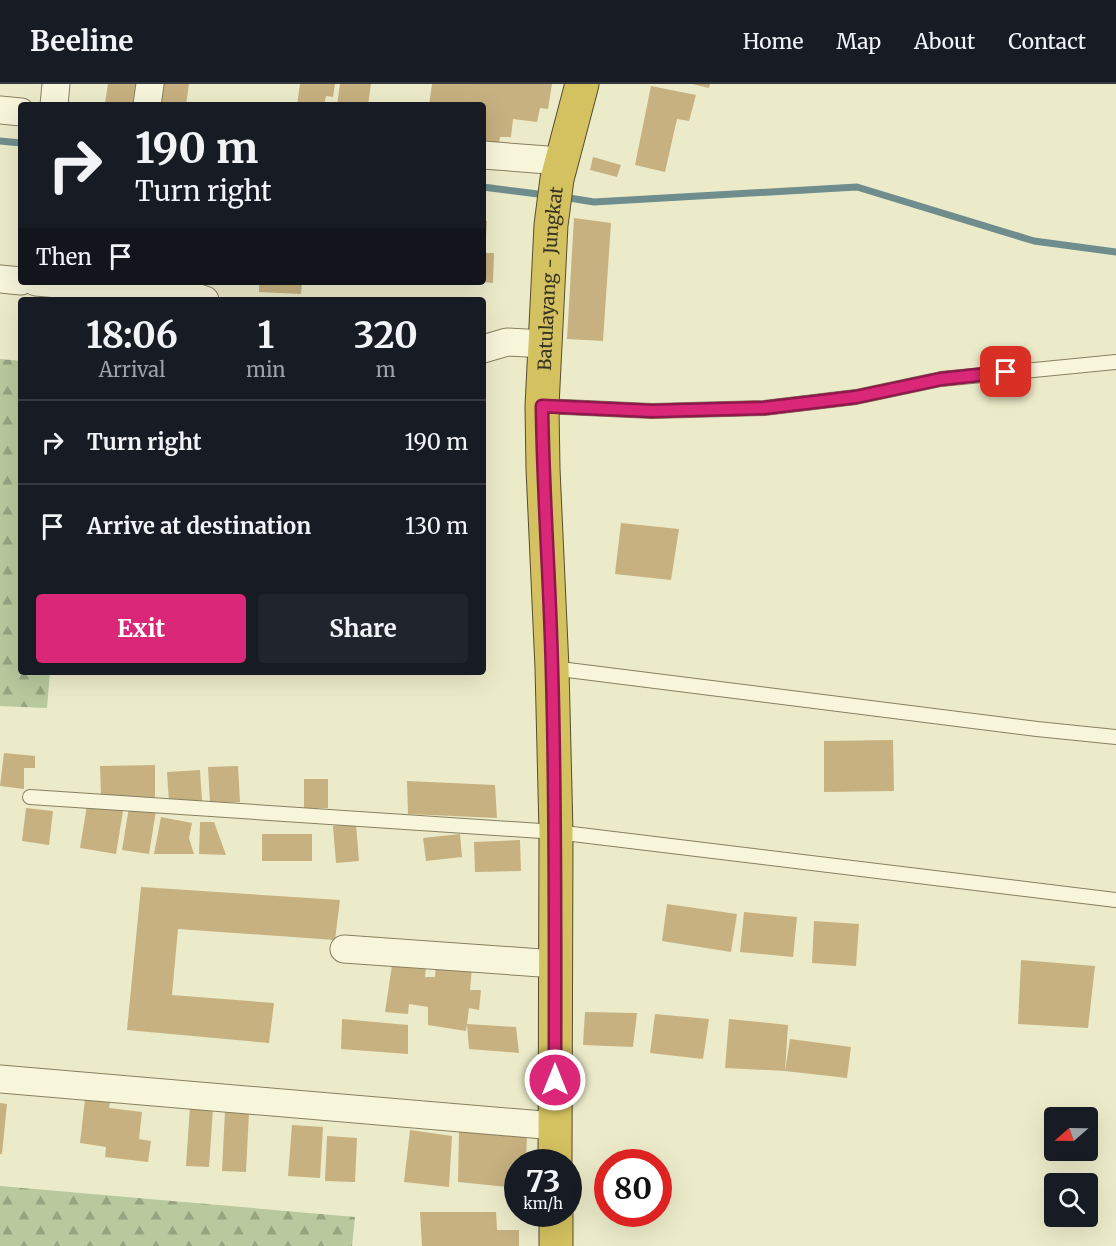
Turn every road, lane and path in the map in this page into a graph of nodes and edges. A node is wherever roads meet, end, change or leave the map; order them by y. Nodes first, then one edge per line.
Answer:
1 (56, 84) edge
2 (150, 84) edge
3 (582, 84) edge
4 (54, 102) edge
5 (147, 102) edge
6 (0, 110) edge
7 (18, 112) edge
8 (486, 156) edge
9 (559, 170) junction
10 (0, 279) edge
11 (18, 281) edge
12 (70, 285) edge
13 (196, 297) edge
14 (545, 344) junction
15 (486, 348) edge
16 (1116, 362) edge
17 (542, 406) junction
18 (552, 668) junction
19 (1116, 737) edge
20 (30, 797) dead end
21 (556, 832) junction
22 (1116, 900) edge
23 (344, 949) dead end
24 (555, 964) junction
25 (0, 1079) edge
26 (555, 1126) junction
27 (555, 1149) edge
28 (556, 1227) edge
29 (556, 1246) edge

1 - 4 street
2 - 5 street
3 - 9 highway, Batulayang - Jungkat
6 - 7 street
8 - 9 street
9 - 14 highway, Batulayang - Jungkat
10 - 11 street
12 - 13 street
14 - 15 street
14 - 17 highway, Batulayang - Jungkat
16 - 17 lane
17 - 18 highway, Batulayang - Jungkat
18 - 19 lane
18 - 21 highway, Batulayang - Jungkat
20 - 21 lane
21 - 22 lane
21 - 24 highway, Batulayang - Jungkat
23 - 24 street
24 - 26 highway, Batulayang - Jungkat
25 - 26 street
26 - 27 highway, Batulayang - Jungkat
28 - 29 highway

